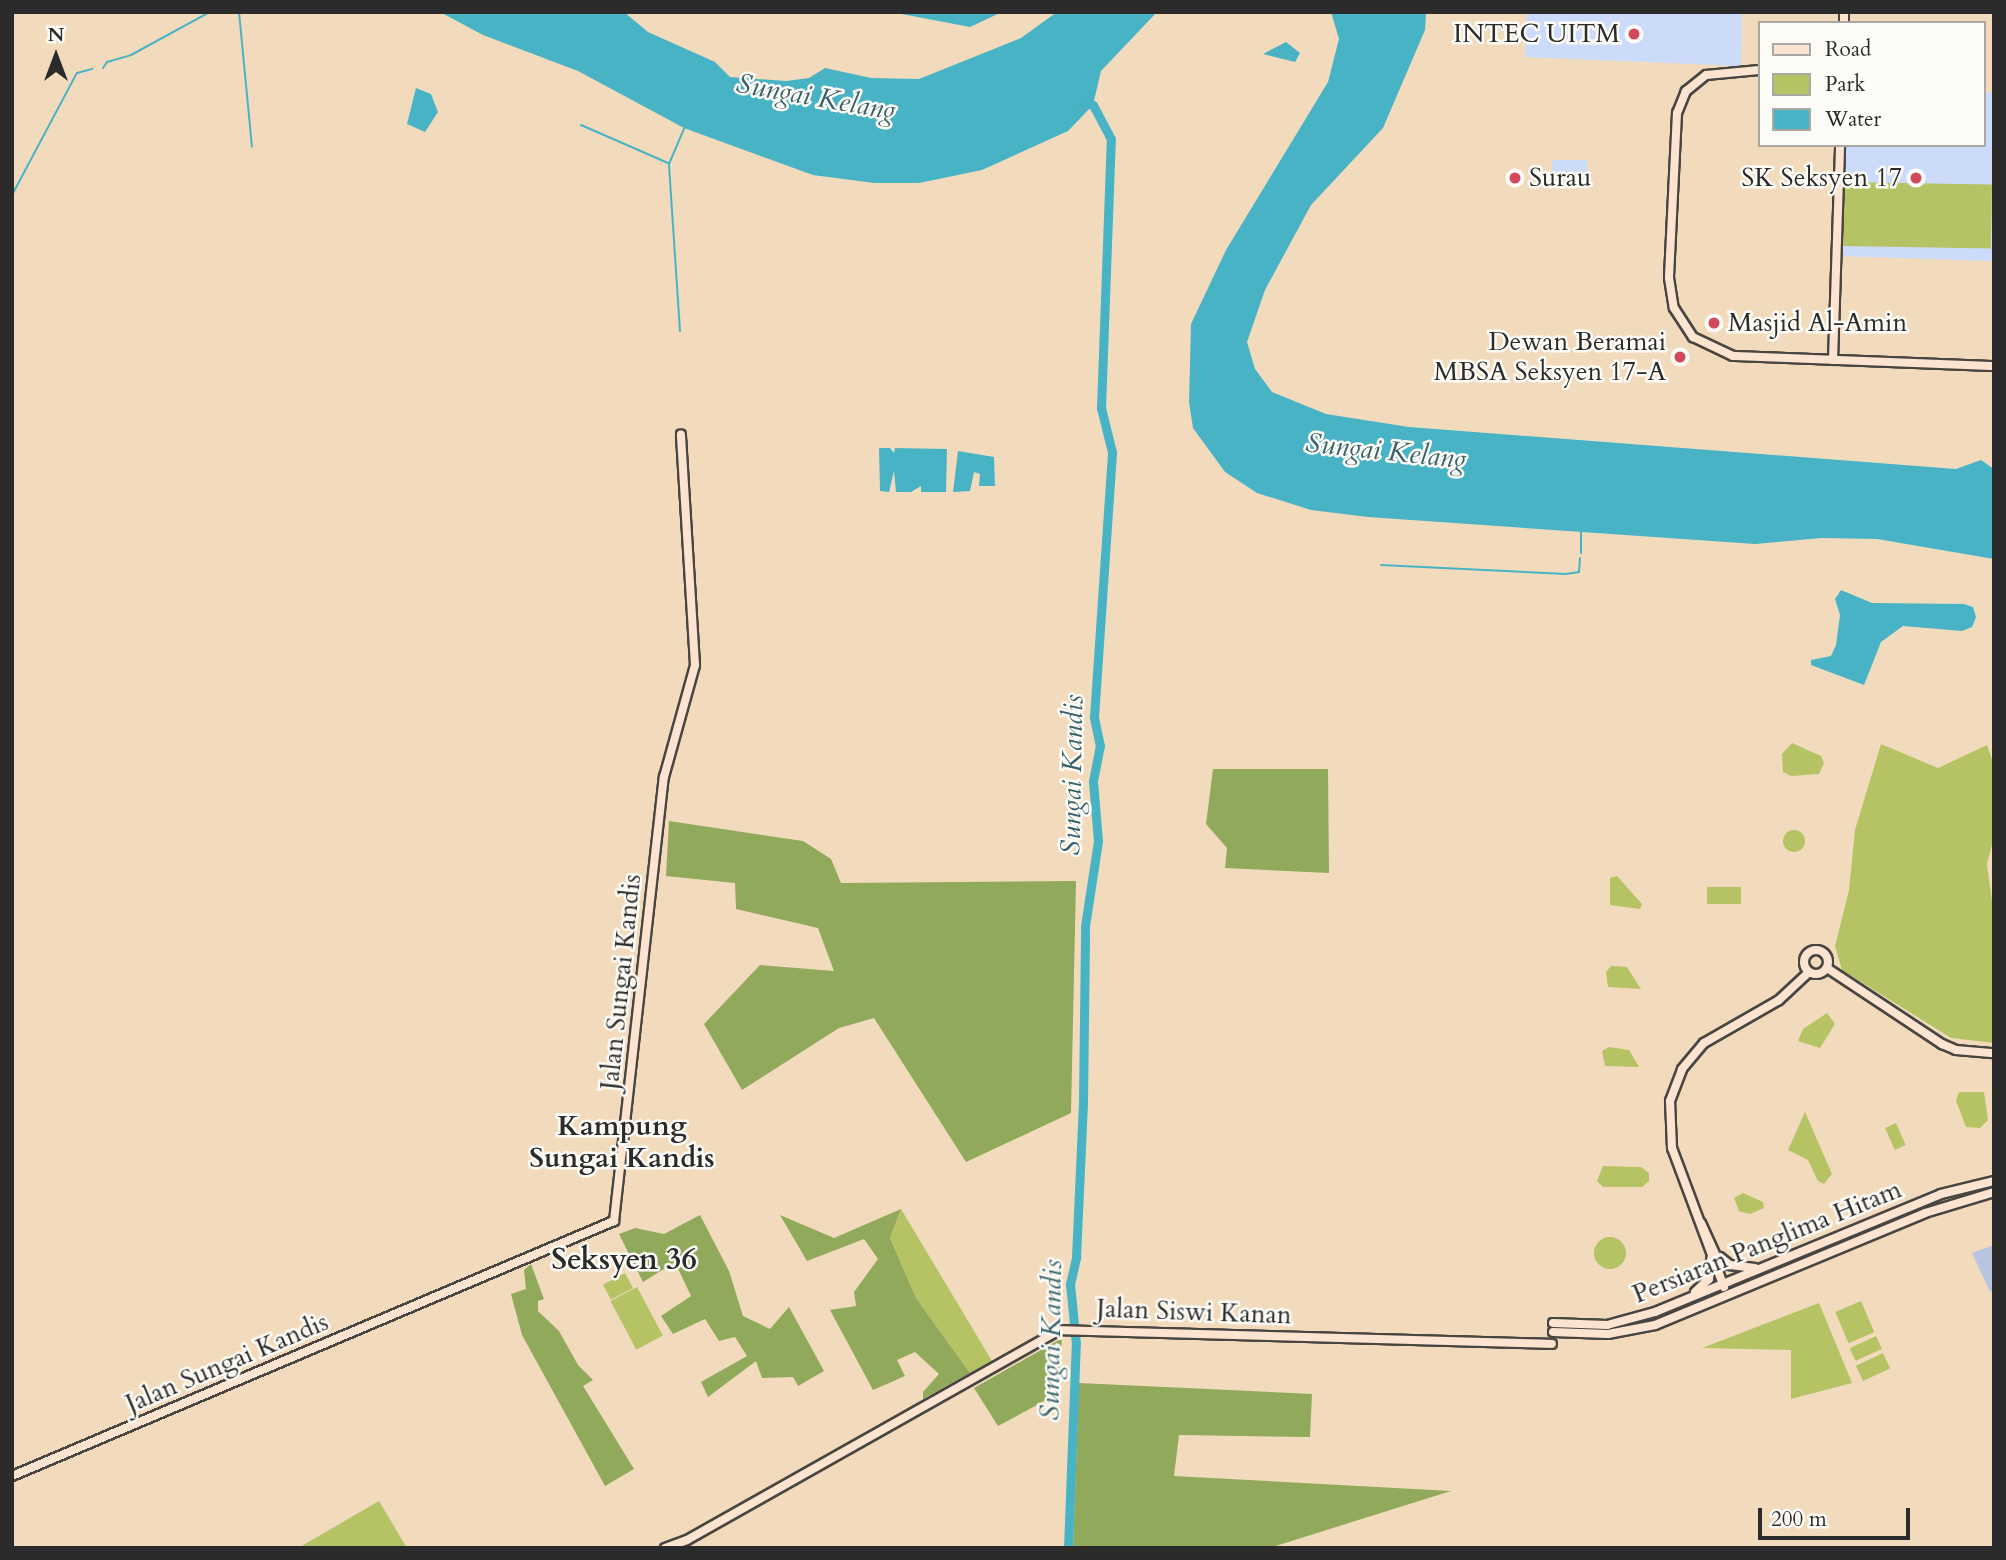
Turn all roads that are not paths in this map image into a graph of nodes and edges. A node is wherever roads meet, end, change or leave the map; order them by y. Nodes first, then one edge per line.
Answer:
1 (1758, 70) edge
2 (1840, 147) edge
3 (1833, 360) junction
4 (1994, 366) edge
5 (681, 434) dead end
6 (1826, 968) junction
7 (1808, 972) junction
8 (1994, 1053) edge
9 (1992, 1180) edge
10 (1994, 1192) edge
11 (1714, 1255) junction
12 (1765, 1267) junction
13 (1726, 1283) junction
14 (1730, 1294) junction
15 (1684, 1300) junction
16 (1552, 1344) dead end
17 (12, 1476) edge
18 (679, 1545) edge
19 (664, 1548) edge

1 - 3 street
2 - 3 street
3 - 4 street
5 - 17 street, Jalan Sungai Kandis
6 - 7 street
6 - 7 street
6 - 8 street
7 - 11 street
9 - 12 street, Persiaran Panglima Hitam
10 - 14 street, Persiaran Panglima Hitam
11 - 12 street
11 - 13 street
11 - 15 street
12 - 13 street, Persiaran Panglima Hitam
13 - 14 street
13 - 15 street, Persiaran Panglima Hitam
14 - 15 street, Persiaran Panglima Hitam
16 - 18 street, Jalan Siswi Kanan
18 - 19 street, Jalan Siswi Kanan

